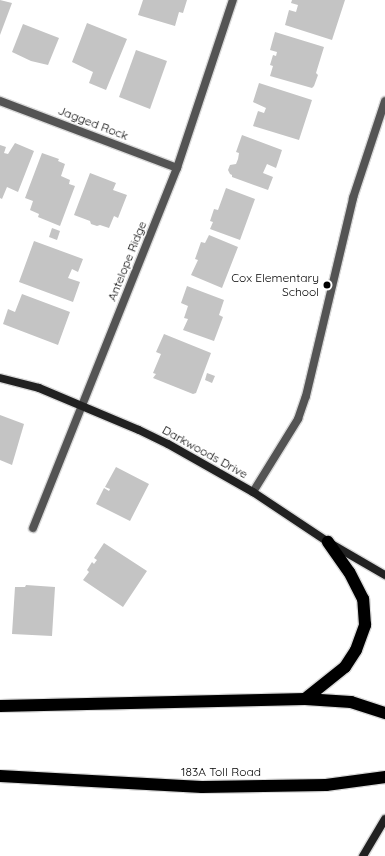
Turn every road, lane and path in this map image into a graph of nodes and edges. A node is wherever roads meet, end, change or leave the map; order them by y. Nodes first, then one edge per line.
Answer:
1 (233, 0) edge
2 (0, 101) edge
3 (385, 101) edge
4 (177, 168) junction
5 (0, 378) edge
6 (83, 406) junction
7 (253, 492) junction
8 (33, 528) dead end
9 (328, 542) junction
10 (385, 575) edge
11 (305, 699) junction
12 (0, 706) edge
13 (385, 713) edge
14 (0, 776) edge
15 (385, 777) edge
16 (385, 819) edge
17 (363, 856) edge

1 - 4 street, Antelope Ridge
2 - 4 street, Jagged Rock
3 - 7 street
4 - 6 street, Antelope Ridge
5 - 6 street, Darkwoods Drive
6 - 7 street, Darkwoods Drive
6 - 8 street, Antelope Ridge
7 - 9 street, Darkwoods Drive
9 - 10 street, Darkwoods Drive
9 - 11 highway
11 - 12 highway
11 - 13 highway
14 - 15 highway, 183A Toll Road
16 - 17 street

